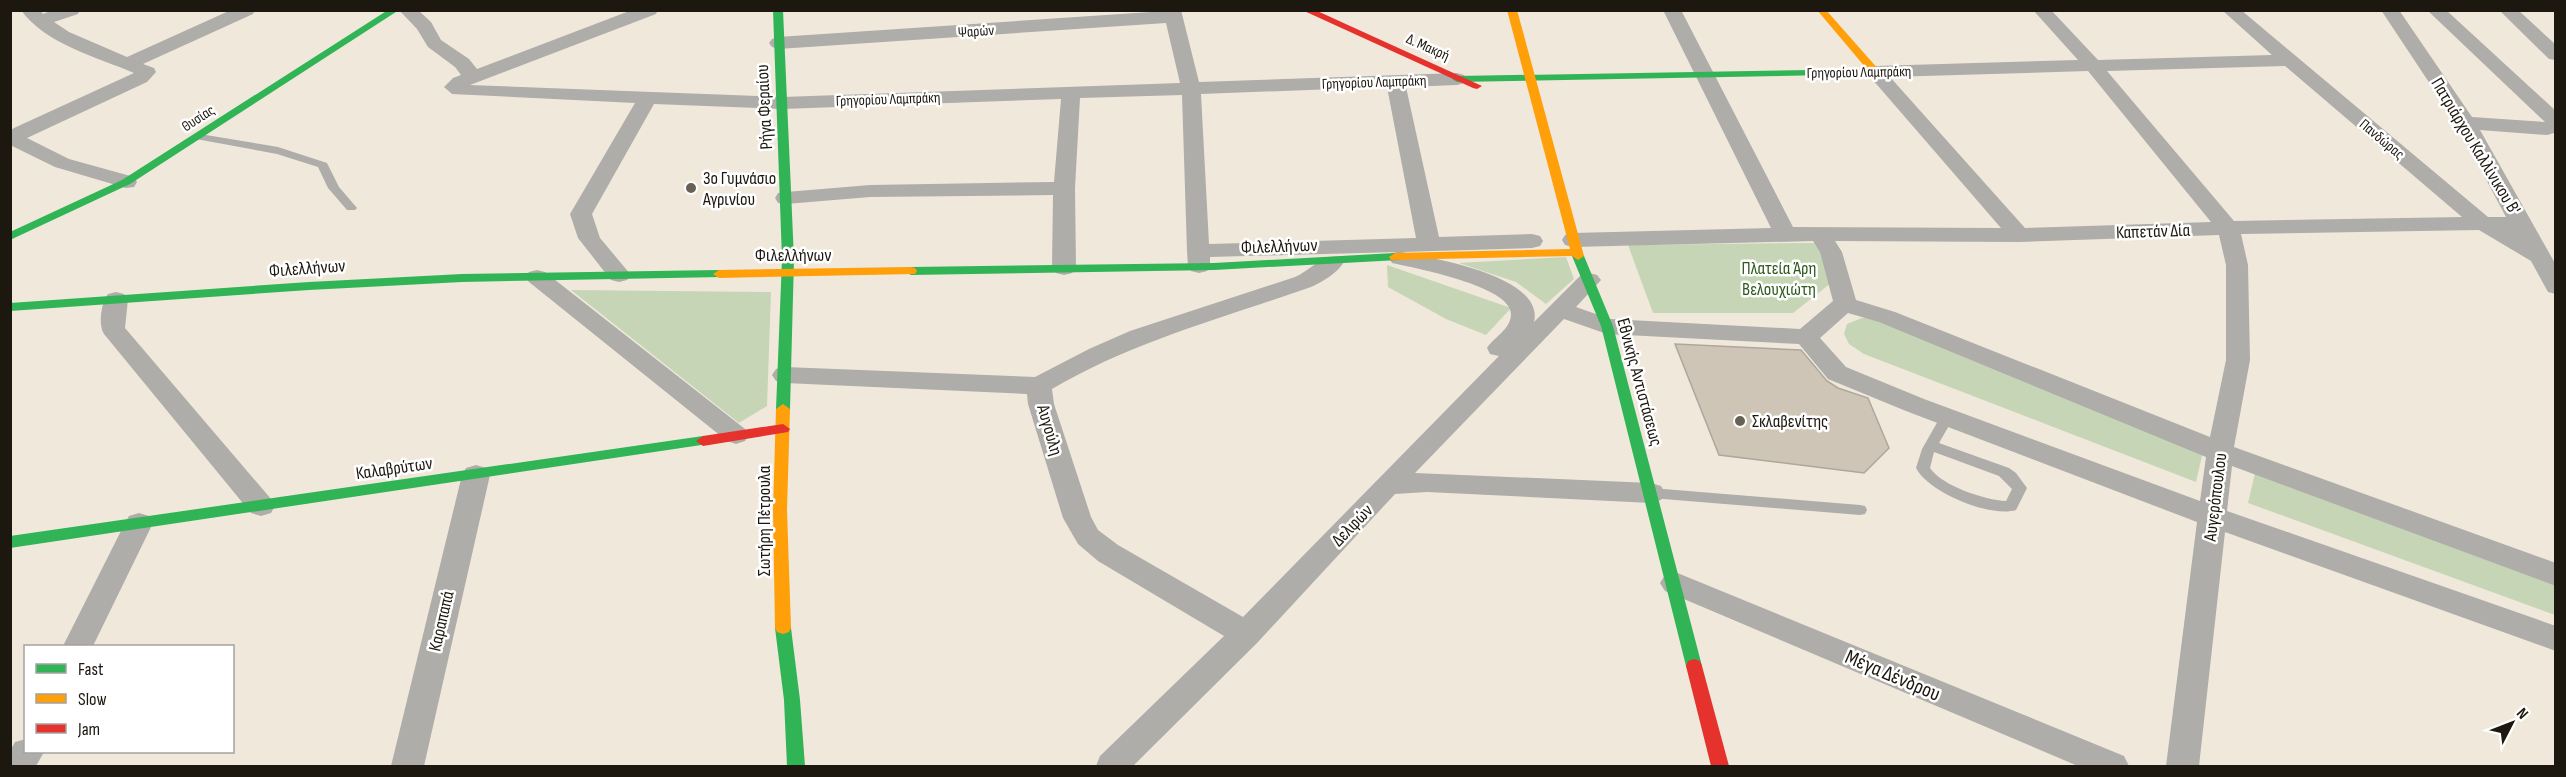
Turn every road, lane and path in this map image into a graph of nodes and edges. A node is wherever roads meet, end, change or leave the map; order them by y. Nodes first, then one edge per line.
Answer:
1 (72, 10) edge
2 (247, 10) edge
3 (395, 10) edge
4 (407, 10) edge
5 (650, 10) edge
6 (778, 10) edge
7 (1306, 10) edge
8 (1512, 10) edge
9 (1671, 10) edge
10 (1821, 10) edge
11 (2041, 10) edge
12 (2230, 10) edge
13 (2390, 10) edge
14 (2435, 10) edge
15 (2507, 10) edge
16 (1173, 14) edge
17 (34, 16) edge
18 (778, 43) junction
19 (2556, 55) edge
20 (2288, 60) junction
21 (127, 64) junction
22 (2094, 66) junction
23 (1875, 72) junction
24 (1704, 75) junction
25 (1529, 77) junction
26 (1457, 79) junction
27 (1395, 81) junction
28 (466, 84) junction
29 (1191, 88) junction
30 (1071, 94) junction
31 (1497, 94) dead end
32 (648, 97) junction
33 (1518, 101) dead end
34 (782, 103) junction
35 (1538, 108) junction
36 (2466, 123) junction
37 (200, 137) junction
38 (126, 182) junction
39 (1064, 188) junction
40 (786, 198) junction
41 (351, 208) dead end
42 (2482, 223) junction
43 (2522, 223) junction
44 (2228, 228) junction
45 (1785, 234) junction
46 (2019, 235) junction
47 (1820, 236) junction
48 (10, 237) edge
49 (1532, 241) dead end
50 (1429, 245) junction
51 (1575, 246) junction
52 (1395, 256) junction
53 (1198, 259) junction
54 (2548, 259) edge
55 (1333, 262) junction
56 (1064, 268) junction
57 (788, 274) junction
58 (619, 275) junction
59 (537, 277) junction
60 (1589, 280) junction
61 (2556, 287) edge
62 (116, 299) junction
63 (1846, 305) junction
64 (10, 306) edge
65 (1560, 309) junction
66 (1607, 326) junction
67 (1806, 337) junction
68 (785, 375) junction
69 (1039, 386) junction
70 (1947, 417) junction
71 (1444, 426) junction
72 (783, 429) junction
73 (736, 435) junction
74 (1931, 446) junction
75 (2220, 452) junction
76 (476, 475) junction
77 (1390, 485) junction
78 (1651, 493) junction
79 (261, 506) junction
80 (1860, 510) dead end
81 (2213, 517) junction
82 (139, 523) junction
83 (10, 542) edge
84 (2556, 575) edge
85 (1675, 583) junction
86 (1246, 634) junction
87 (2556, 639) edge
88 (78, 645) edge
89 (407, 766) edge
90 (796, 766) edge
91 (1112, 766) edge
92 (1720, 766) edge
93 (2112, 766) edge
94 (2182, 766) edge

1 - 17 street
2 - 21 street
3 - 37 street, Θυσίας
4 - 28 street
5 - 28 street
6 - 18 street, Ρήγα Φεραίου
7 - 26 street, Δ. Μακρή
8 - 25 street, Εθνικής Αντιστάσεως
9 - 24 street
10 - 23 street
11 - 22 street
12 - 20 street, Πανδώρας
13 - 36 street, Πατριάρχου Καλλίνικου B'
14 - 36 street
15 - 19 street
16 - 18 street, Ψαρών
16 - 29 street
17 - 21 street
18 - 34 street, Ρήγα Φεραίου
20 - 22 street, Γρηγορίου Λαμπράκη
20 - 42 street, Πανδώρας
21 - 38 street
22 - 23 street, Γρηγορίου Λαμπράκη
22 - 44 street
23 - 24 street, Γρηγορίου Λαμπράκη
23 - 46 street
24 - 25 street, Γρηγορίου Λαμπράκη
24 - 45 street
25 - 26 street, Γρηγορίου Λαμπράκη
25 - 35 street, Εθνικής Αντιστάσεως
26 - 27 street, Γρηγορίου Λαμπράκη
26 - 31 street, Δ. Μακρή
27 - 29 street, Γρηγορίου Λαμπράκη
27 - 50 street
28 - 32 street, Γρηγορίου Λαμπράκη
29 - 30 street, Γρηγορίου Λαμπράκη
29 - 53 street
30 - 34 street, Γρηγορίου Λαμπράκη
30 - 39 street
32 - 34 street, Γρηγορίου Λαμπράκη
32 - 58 street
33 - 35 street
34 - 40 street, Ρήγα Φεραίου
35 - 51 street, Εθνικής Αντιστάσεως
36 - 43 street, Πατριάρχου Καλλίνικου B'
37 - 38 street, Θυσίας
37 - 41 lane
38 - 48 street, Θυσίας
39 - 40 street
39 - 56 street
40 - 57 street, Ρήγα Φεραίου
42 - 43 street, Καπετάν Δία
42 - 44 street, Καπετάν Δία
42 - 54 street, Πανδώρας
43 - 54 street, Πατριάρχου Καλλίνικου B'
44 - 46 street, Καπετάν Δία
44 - 75 street, Αυγερόπουλου
45 - 47 street, Καπετάν Δία
45 - 51 street, Καπετάν Δία
46 - 47 street, Καπετάν Δία
47 - 63 street
49 - 50 street
50 - 53 street
51 - 52 street, Φιλελλήνων
51 - 60 street, Εθνικής Αντιστάσεως
52 - 55 street, Φιλελλήνων
52 - 71 street
53 - 55 street, Φιλελλήνων
53 - 56 street, Φιλελλήνων
54 - 61 street, Πατριάρχου Καλλίνικου B'
55 - 69 street
56 - 57 street, Φιλελλήνων
57 - 58 street, Φιλελλήνων
57 - 68 street, Σωτήρη Πέτρουλα
58 - 59 street, Φιλελλήνων
59 - 62 street, Φιλελλήνων
59 - 73 street
60 - 65 street, Δελφών
60 - 66 street, Εθνικής Αντιστάσεως
62 - 64 street, Φιλελλήνων
62 - 79 street
63 - 67 street
63 - 75 street
65 - 66 street
65 - 71 street, Δελφών
66 - 67 street
66 - 78 street, Εθνικής Αντιστάσεως
67 - 70 street
68 - 69 street, Αυγούλη
68 - 72 street, Σωτήρη Πέτρουλα
69 - 86 street, Αυγούλη
70 - 74 lane
70 - 81 street
71 - 77 street, Δελφών
72 - 73 street, Καλαβρύτων
72 - 90 street, Σωτήρη Πέτρουλα
73 - 76 street, Καλαβρύτων
74 - 74 lane
75 - 81 street, Αυγερόπουλου
75 - 84 street
76 - 79 street, Καλαβρύτων
76 - 89 street, Καραπαπά
77 - 78 street
77 - 86 street, Δελφών
78 - 80 lane
78 - 85 street, Εθνικής Αντιστάσεως
79 - 82 street, Καλαβρύτων
81 - 87 street
81 - 94 street, Αυγερόπουλου
82 - 83 street, Καλαβρύτων
82 - 88 street
85 - 92 street, Εθνικής Αντιστάσεως
85 - 93 street, Μέγα Δένδρου
86 - 91 street, Δελφών

